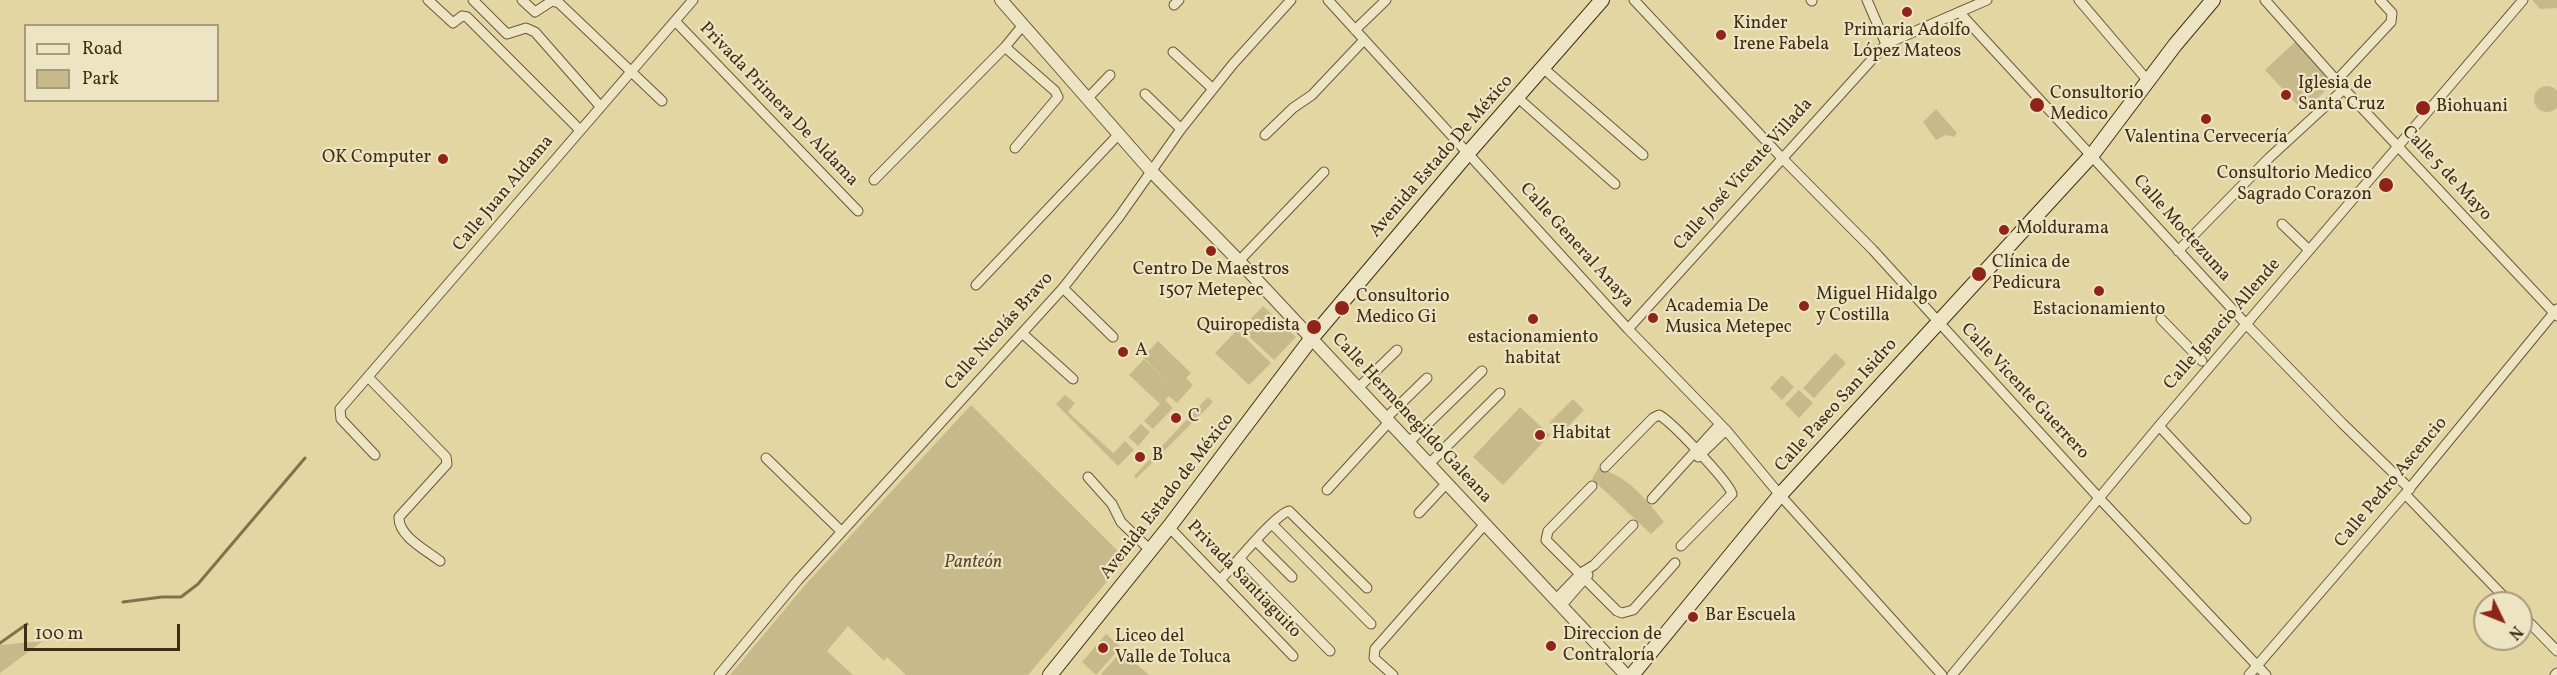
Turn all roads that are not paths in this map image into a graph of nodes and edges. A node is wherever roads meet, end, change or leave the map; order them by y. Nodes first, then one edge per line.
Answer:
1 (428, 0) edge
2 (472, 0) edge
3 (522, 0) edge
4 (693, 0) edge
5 (1001, 0) edge
6 (1291, 0) edge
7 (1328, 0) edge
8 (1386, 0) edge
9 (1602, 0) edge
10 (1634, 0) edge
11 (1867, 0) edge
12 (1987, 0) edge
13 (2079, 0) edge
14 (2213, 0) edge
15 (2265, 0) edge
16 (2380, 0) edge
17 (2523, 0) edge
18 (1959, 12) junction
19 (675, 21) junction
20 (1023, 25) junction
21 (1355, 30) junction
22 (1364, 40) junction
23 (1886, 44) junction
24 (1005, 47) junction
25 (1173, 52) dead end
26 (1543, 68) junction
27 (630, 70) junction
28 (1110, 75) dead end
29 (2337, 80) junction
30 (2148, 81) junction
31 (1214, 89) junction
32 (2344, 89) junction
33 (1145, 94) dead end
34 (1518, 97) junction
35 (1087, 99) junction
36 (663, 101) dead end
37 (600, 106) junction
38 (1181, 129) junction
39 (580, 130) junction
40 (1118, 135) junction
41 (1265, 135) dead end
42 (2397, 146) junction
43 (1015, 148) dead end
44 (1469, 152) junction
45 (1643, 155) dead end
46 (2092, 155) junction
47 (1782, 158) junction
48 (1151, 171) junction
49 (1324, 172) dead end
50 (874, 180) dead end
51 (1615, 184) dead end
52 (858, 211) dead end
53 (2282, 224) dead end
54 (2309, 250) junction
55 (2178, 251) junction
56 (1239, 261) junction
57 (976, 285) dead end
58 (1063, 288) junction
59 (2556, 312) edge
60 (2161, 319) dead end
61 (1938, 323) junction
62 (2246, 324) junction
63 (1628, 329) junction
64 (1022, 333) junction
65 (1113, 337) dead end
66 (1311, 339) junction
67 (1397, 350) dead end
68 (2202, 361) dead end
69 (1482, 371) dead end
70 (368, 377) junction
71 (1427, 378) dead end
72 (1072, 379) dead end
73 (1357, 389) junction
74 (1500, 393) dead end
75 (1387, 421) junction
76 (2159, 426) junction
77 (1723, 427) junction
78 (1408, 443) junction
79 (1699, 453) junction
80 (375, 455) dead end
81 (766, 458) dead end
82 (1428, 465) junction
83 (1605, 467) dead end
84 (1088, 477) dead end
85 (1446, 484) junction
86 (1592, 486) dead end
87 (1327, 490) dead end
88 (2408, 491) junction
89 (1780, 495) junction
90 (1652, 499) dead end
91 (2100, 499) junction
92 (1419, 513) dead end
93 (2246, 519) dead end
94 (1272, 524) junction
95 (1485, 524) junction
96 (1633, 525) dead end
97 (1169, 527) junction
98 (841, 531) junction
99 (1256, 541) junction
100 (1681, 546) dead end
101 (1150, 550) junction
102 (1240, 559) junction
103 (440, 561) dead end
104 (1675, 563) dead end
105 (1584, 576) junction
106 (1292, 577) dead end
107 (1220, 580) junction
108 (1367, 588) dead end
109 (2499, 591) edge
110 (1559, 602) junction
111 (1371, 624) dead end
112 (2533, 626) edge
113 (1330, 651) dead end
114 (2557, 651) edge
115 (1293, 656) dead end
116 (2257, 665) junction
117 (1382, 671) edge
118 (720, 675) edge
119 (1050, 675) edge
120 (1394, 675) edge
121 (1626, 675) edge
122 (1632, 675) edge
123 (1942, 675) edge
124 (1952, 675) edge
125 (2249, 675) edge
126 (2266, 675) edge

1 - 39 street
2 - 37 street
3 - 27 street
4 - 19 street, Calle Juan Aldama
5 - 20 street, Calle Hermenegildo Galeana
6 - 31 street, Calle Nicolás Bravo
7 - 21 street, Calle General Anaya
8 - 21 street
9 - 26 main road, Avenida Estado De México
10 - 47 street, Calle Vicente Guerrero
11 - 23 street
12 - 18 street
13 - 30 street
14 - 30 main road, Calle Paseo San Isidro
15 - 29 street, Calle 5 de Mayo
16 - 29 street
17 - 42 street, Calle Ignacio Allende
18 - 23 street
18 - 46 street, Calle Moctezuma
19 - 27 street, Calle Juan Aldama
19 - 52 street, Privada Primera De Aldama
20 - 24 street
20 - 35 street, Calle Hermenegildo Galeana
21 - 22 street, Calle General Anaya
22 - 41 street
22 - 44 street, Calle General Anaya
23 - 47 street, Calle José Vicente Villada
24 - 43 street
24 - 50 street
25 - 31 street
26 - 34 main road, Avenida Estado De México
26 - 45 street
27 - 36 street
27 - 37 street, Calle Juan Aldama
28 - 35 street
29 - 32 street, Calle 5 de Mayo
30 - 46 main road, Calle Paseo San Isidro
31 - 38 street, Calle Nicolás Bravo
32 - 42 street, Calle 5 de Mayo
32 - 55 street
33 - 38 street
34 - 44 main road, Avenida Estado De México
34 - 51 street
35 - 40 street, Calle Hermenegildo Galeana
37 - 39 street, Calle Juan Aldama
38 - 48 street, Calle Nicolás Bravo
39 - 70 street, Calle Juan Aldama
40 - 48 street, Calle Hermenegildo Galeana
40 - 57 street
42 - 54 street, Calle Ignacio Allende
42 - 59 street, Calle 5 de Mayo
44 - 63 street, Calle General Anaya
44 - 66 main road, Avenida Estado De México
46 - 55 street, Calle Moctezuma
46 - 61 main road, Calle Paseo San Isidro
47 - 61 street, Calle Vicente Guerrero
47 - 63 street, Calle José Vicente Villada
48 - 56 street, Calle Hermenegildo Galeana
48 - 58 street, Calle Nicolás Bravo
49 - 56 street
53 - 54 street
54 - 62 street, Calle Ignacio Allende
55 - 62 street, Calle Moctezuma
56 - 66 street, Calle Hermenegildo Galeana
58 - 64 street, Calle Nicolás Bravo
58 - 65 street
59 - 88 street, Calle Pedro Ascencio
60 - 68 street
61 - 89 main road, Calle Paseo San Isidro
61 - 91 street, Calle Vicente Guerrero
62 - 76 street, Calle Ignacio Allende
62 - 88 street, Calle Moctezuma
63 - 77 street, Calle General Anaya
64 - 72 street
64 - 98 street, Calle Nicolás Bravo
66 - 73 street, Calle Hermenegildo Galeana
66 - 97 main road, Avenida Estado de México
67 - 73 street
69 - 78 street
70 - 80 street, Calle Juan Aldama
70 - 103 street
71 - 75 street
73 - 75 street, Calle Hermenegildo Galeana
74 - 82 street
75 - 78 street, Calle Hermenegildo Galeana
75 - 87 street
76 - 91 street, Calle Ignacio Allende
76 - 93 street
77 - 79 street
77 - 89 street, Calle General Anaya
78 - 82 street, Calle Hermenegildo Galeana
79 - 83 street
79 - 90 street
79 - 100 street
81 - 98 street
82 - 85 street, Calle Hermenegildo Galeana
84 - 101 street
85 - 92 street
85 - 95 street, Calle Hermenegildo Galeana
86 - 105 street
88 - 109 street, Calle Moctezuma
88 - 116 street, Calle Pedro Ascencio
89 - 122 main road, Calle Paseo San Isidro
89 - 123 street, Calle General Anaya
91 - 116 street, Calle Vicente Guerrero
91 - 124 street, Calle Ignacio Allende
94 - 99 street
94 - 108 street
94 - 111 street
95 - 110 street, Calle Hermenegildo Galeana
95 - 117 street
96 - 105 street
97 - 101 main road, Avenida Estado de México
97 - 107 street, Privada Santiaguito
98 - 118 street, Calle Nicolás Bravo
99 - 102 street
99 - 106 street
101 - 119 main road, Avenida Estado de México
102 - 107 street
102 - 113 street
104 - 105 street
105 - 110 street
107 - 115 street, Privada Santiaguito
110 - 121 street, Calle Hermenegildo Galeana
112 - 114 street
116 - 125 street, Calle Pedro Ascencio
116 - 126 street, Calle Vicente Guerrero
117 - 120 street

